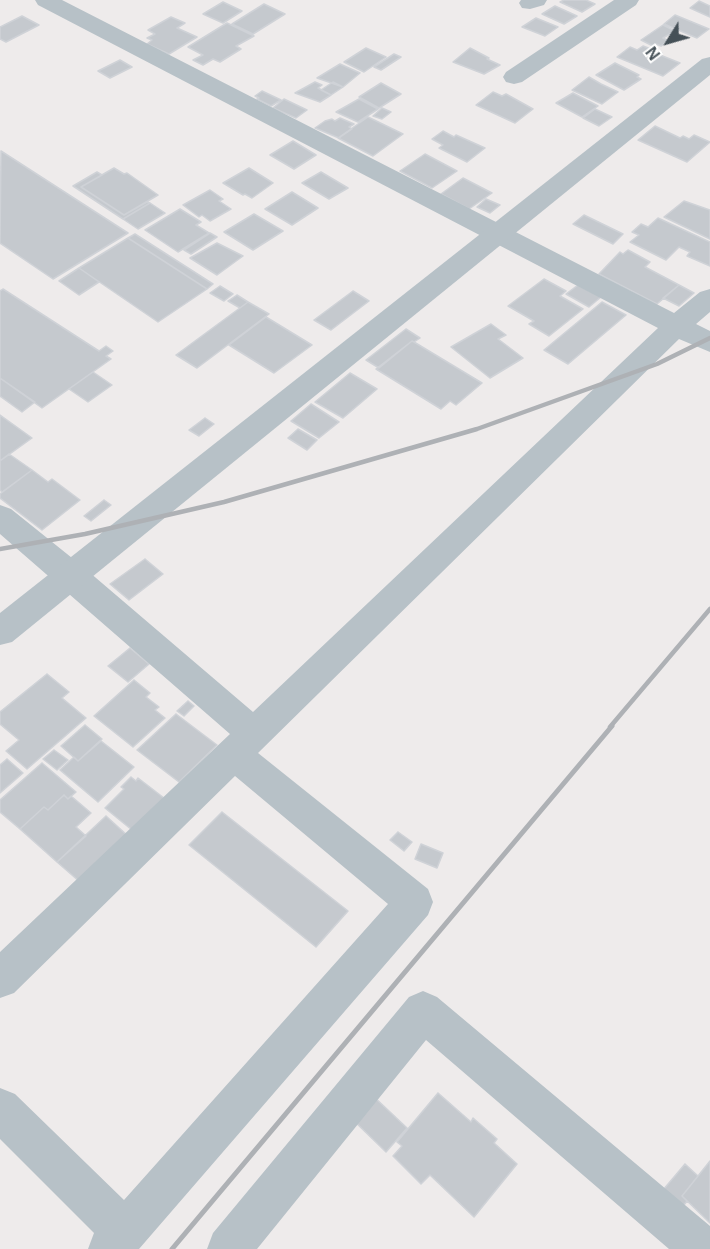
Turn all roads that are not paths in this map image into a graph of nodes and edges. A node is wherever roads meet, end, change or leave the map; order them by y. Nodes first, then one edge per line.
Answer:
1 (46, 0) edge
2 (628, 0) edge
3 (710, 64) edge
4 (514, 77) dead end
5 (497, 235) junction
6 (710, 298) edge
7 (676, 326) junction
8 (710, 344) edge
9 (4, 526) edge
10 (71, 575) junction
11 (0, 632) edge
12 (243, 743) junction
13 (0, 979) edge
14 (0, 1109) edge
15 (117, 1241) edge
16 (233, 1247) edge
17 (703, 1249) edge

1 - 5 street
2 - 4 street
3 - 5 street
5 - 7 street
5 - 10 street
6 - 7 street
7 - 8 street
7 - 12 street
9 - 10 street
10 - 11 street
10 - 12 street
12 - 13 street
12 - 15 street
14 - 15 street
16 - 17 street

